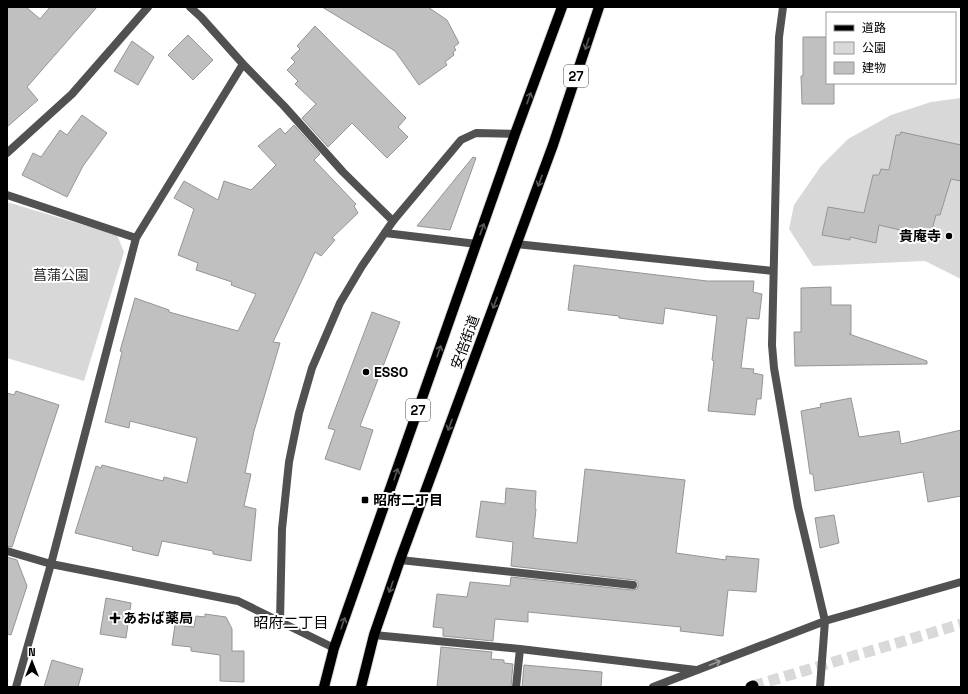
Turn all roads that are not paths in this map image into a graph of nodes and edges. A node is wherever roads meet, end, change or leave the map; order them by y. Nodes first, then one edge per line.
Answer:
1 (148, 7) edge
2 (190, 7) edge
3 (562, 7) edge
4 (599, 7) edge
5 (783, 7) edge
6 (243, 64) junction
7 (515, 134) junction
8 (7, 153) edge
9 (7, 195) edge
10 (393, 221) junction
11 (385, 233) junction
12 (136, 238) junction
13 (477, 244) junction
14 (516, 244) junction
15 (774, 271) junction
16 (7, 551) edge
17 (400, 560) junction
18 (51, 564) junction
19 (961, 582) edge
20 (633, 585) dead end
21 (825, 621) junction
22 (280, 622) junction
23 (374, 635) junction
24 (334, 648) junction
25 (520, 649) junction
26 (697, 670) junction
27 (16, 687) edge
28 (324, 687) edge
29 (362, 687) edge
30 (516, 687) edge
31 (653, 687) edge
32 (820, 687) edge

1 - 8 street
2 - 6 street
7 -> 3 main road, 安倍街道 / 27
4 -> 14 main road, 安倍街道 / 27
5 - 15 street
6 - 10 street
6 - 12 street
7 - 10 street
13 -> 7 main road, 安倍街道 / 27
9 - 12 street
10 - 11 street
11 - 13 street
11 - 22 street
12 - 18 street
24 -> 13 main road, 安倍街道 / 27
14 - 15 street
14 -> 17 main road, 安倍街道 / 27
15 - 21 street
16 - 18 street
17 - 20 street
17 -> 23 main road, 安倍街道 / 27
18 - 22 street
18 - 27 street
19 - 21 street
26 -> 21 street
21 - 32 street
22 - 24 street
23 - 25 street
23 - 29 main road, 安倍街道 / 27
24 - 28 main road, 安倍街道 / 27
25 - 26 street
25 - 30 street
26 - 31 street

